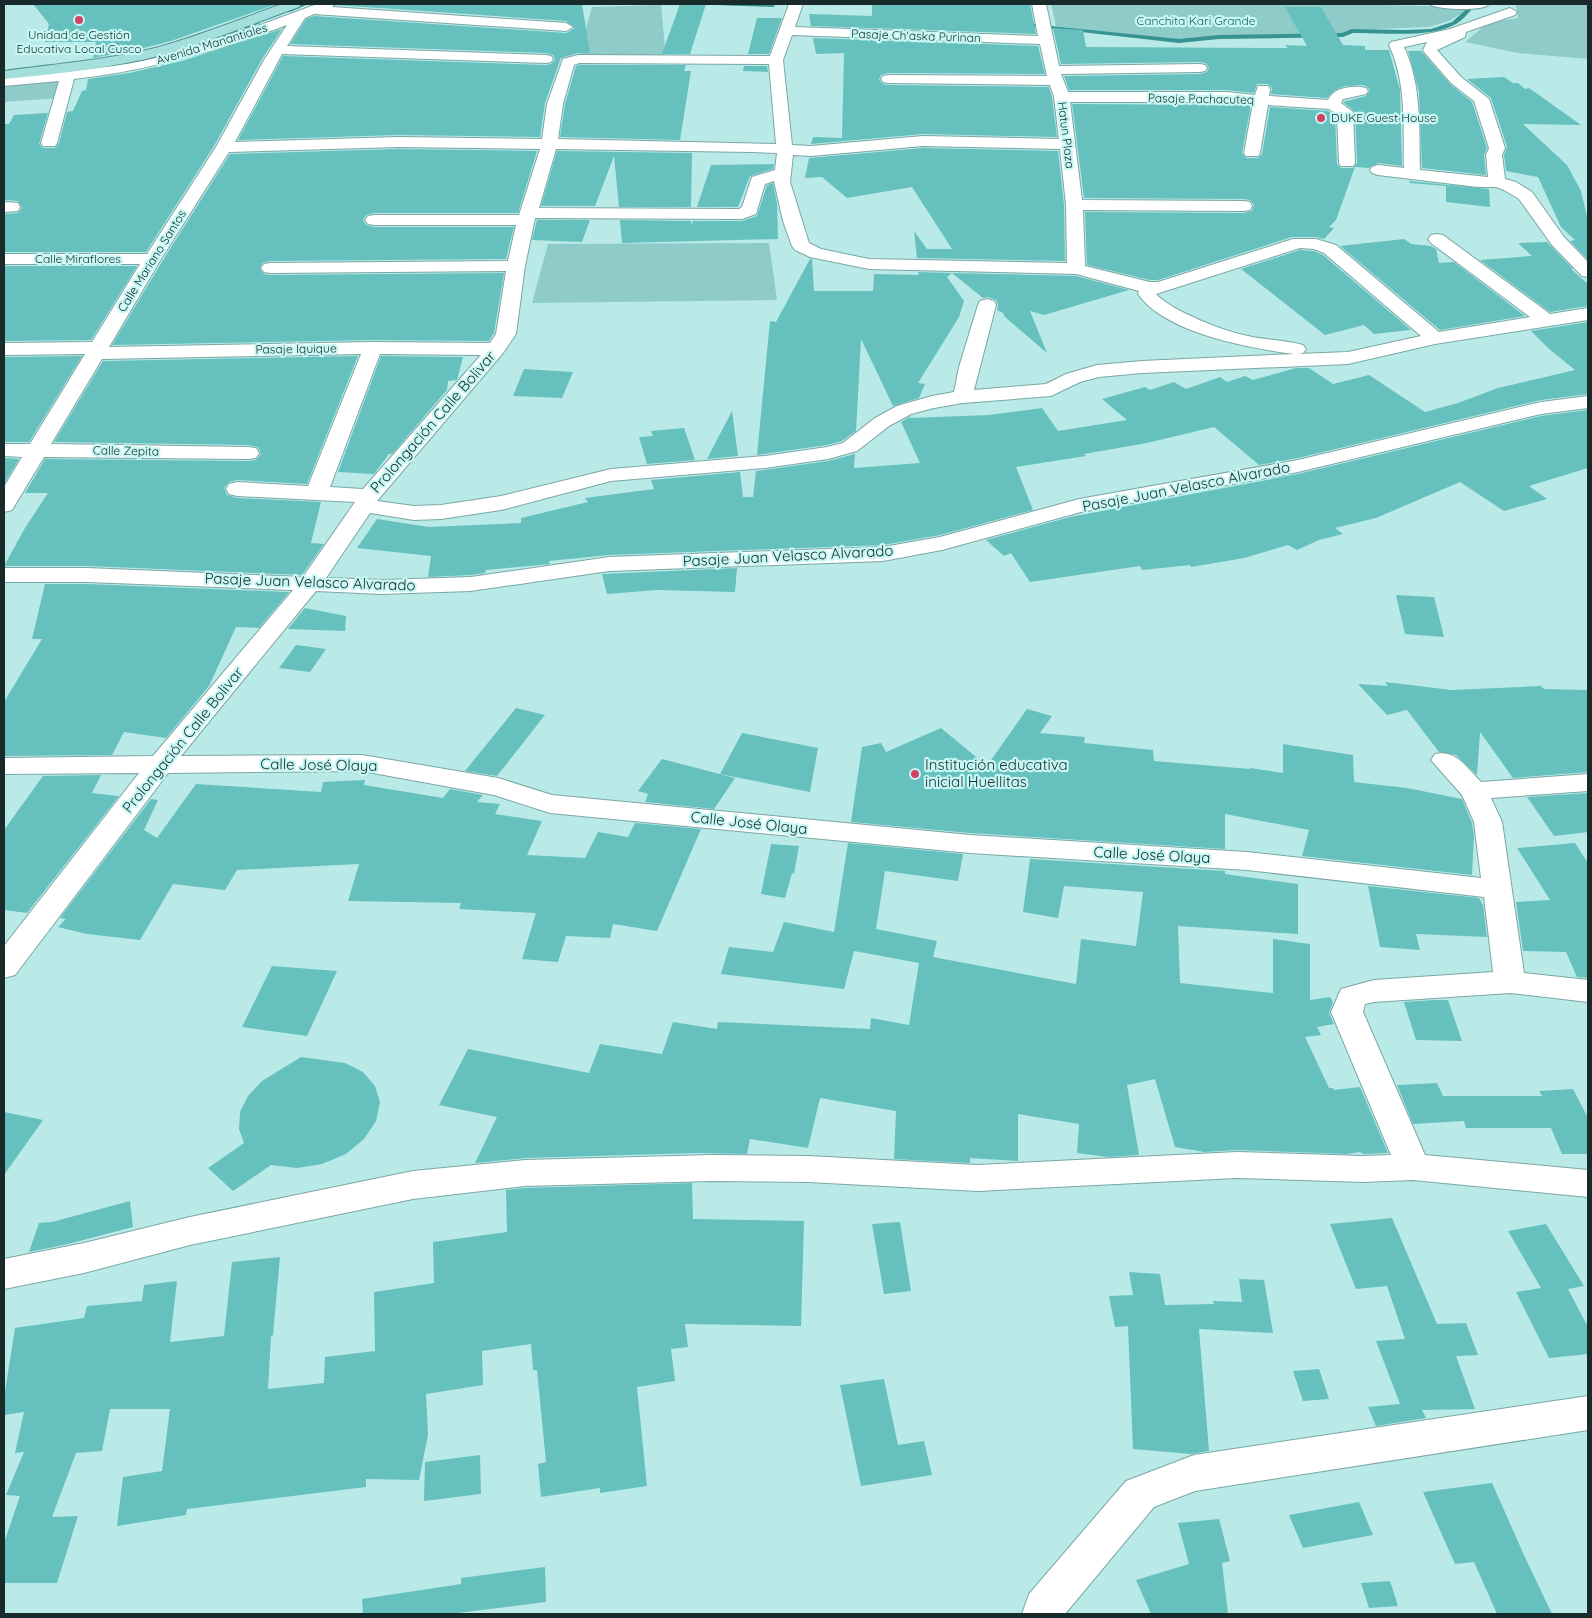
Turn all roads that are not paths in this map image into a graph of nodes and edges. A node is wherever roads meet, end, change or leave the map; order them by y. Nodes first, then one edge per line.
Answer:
1 (328, 4) edge
2 (796, 4) edge
3 (1039, 4) edge
4 (1437, 4) edge
5 (1480, 4) edge
6 (301, 10) edge
7 (566, 27) dead end
8 (1045, 31) junction
9 (786, 32) junction
10 (1454, 32) junction
11 (279, 50) junction
12 (546, 59) dead end
13 (776, 60) junction
14 (1200, 68) dead end
15 (4, 75) edge
16 (68, 75) junction
17 (1053, 76) junction
18 (888, 79) dead end
19 (4, 82) edge
20 (1361, 91) dead end
21 (1262, 94) junction
22 (1062, 97) junction
23 (1336, 106) junction
24 (48, 143) dead end
25 (549, 144) junction
26 (1067, 144) junction
27 (224, 147) junction
28 (785, 150) junction
29 (1252, 153) dead end
30 (1347, 163) dead end
31 (1378, 170) dead end
32 (1412, 173) junction
33 (781, 174) junction
34 (1498, 182) junction
35 (1074, 205) junction
36 (1244, 206) dead end
37 (528, 216) junction
38 (374, 220) dead end
39 (1438, 239) dead end
40 (4, 259) edge
41 (152, 259) junction
42 (516, 266) junction
43 (270, 268) dead end
44 (1076, 269) junction
45 (1588, 272) edge
46 (1150, 288) junction
47 (987, 305) dead end
48 (1588, 314) edge
49 (1545, 320) junction
50 (1434, 338) junction
51 (374, 348) junction
52 (4, 349) edge
53 (496, 349) junction
54 (96, 350) junction
55 (1348, 358) junction
56 (963, 397) junction
57 (1588, 402) edge
58 (4, 450) edge
59 (37, 450) junction
60 (248, 453) dead end
61 (237, 489) dead end
62 (317, 492) junction
63 (366, 501) junction
64 (4, 505) edge
65 (4, 575) edge
66 (308, 584) junction
67 (1444, 760) dead end
68 (4, 766) edge
69 (160, 766) junction
70 (1588, 782) edge
71 (1474, 792) junction
72 (1496, 889) junction
73 (4, 967) edge
74 (1510, 982) junction
75 (1588, 991) edge
76 (1412, 1167) junction
77 (1588, 1184) edge
78 (4, 1274) edge
79 (1588, 1413) edge
80 (1043, 1614) edge

1 - 6 street, Avenida Manantiales
2 - 9 street
3 - 8 street, Hatun Plaza
4 - 5 street
5 - 10 street
6 - 7 street
6 - 11 street, Calle Mariano Santos
6 - 15 main road, Avenida Manantiales
6 - 16 street, Avenida Manantiales
8 - 9 street, Pasaje Ch'aska Purinan
8 - 17 street, Hatun Plaza
9 - 13 street
10 - 32 street
10 - 34 street
11 - 12 street
11 - 27 street, Calle Mariano Santos
13 - 25 street, Prolongación Calle Bolivar
13 - 28 street
14 - 17 street
16 - 19 street, Avenida Manantiales
16 - 24 street
17 - 18 street
17 - 22 street, Hatun Plaza
20 - 23 street
21 - 22 street, Pasaje Pachacuteq
21 - 23 street, Pasaje Pachacuteq
21 - 29 street
22 - 26 street, Hatun Plaza
23 - 30 street
25 - 27 street
25 - 28 street
25 - 37 street, Prolongación Calle Bolivar
26 - 28 street
26 - 35 street, Hatun Plaza
27 - 41 street, Calle Mariano Santos
28 - 33 street
31 - 32 street
32 - 34 street
33 - 37 street
33 - 44 street
34 - 45 street
35 - 36 street
35 - 44 street, Hatun Plaza
37 - 38 street
37 - 42 street, Prolongación Calle Bolivar
39 - 49 street
40 - 41 street, Calle Miraflores
41 - 54 street, Calle Mariano Santos
42 - 43 street
42 - 53 street, Prolongación Calle Bolivar
44 - 46 street
46 - 50 street
46 - 55 street
47 - 56 street
48 - 49 street
49 - 50 street
50 - 55 street
51 - 53 street, Pasaje Iquique
51 - 54 street, Pasaje Iquique
51 - 62 street
52 - 54 street, Pasaje Iquique
53 - 63 street, Prolongación Calle Bolivar
54 - 59 street, Calle Mariano Santos
55 - 56 street
56 - 63 street
57 - 66 street, Pasaje Juan Velasco Alvarado
58 - 59 street, Calle Zepita
59 - 60 street, Calle Zepita
59 - 64 street, Calle Mariano Santos
61 - 62 street
62 - 63 street
63 - 66 street, Prolongación Calle Bolivar
65 - 66 street, Pasaje Juan Velasco Alvarado
66 - 69 street, Prolongación Calle Bolivar
67 - 71 street
68 - 69 street, Calle José Olaya
69 - 72 street, Calle José Olaya
69 - 73 street, Prolongación Calle Bolivar
70 - 71 street
71 - 72 street
72 - 74 street
74 - 75 street
74 - 76 street
76 - 77 street
76 - 78 street
79 - 80 street

